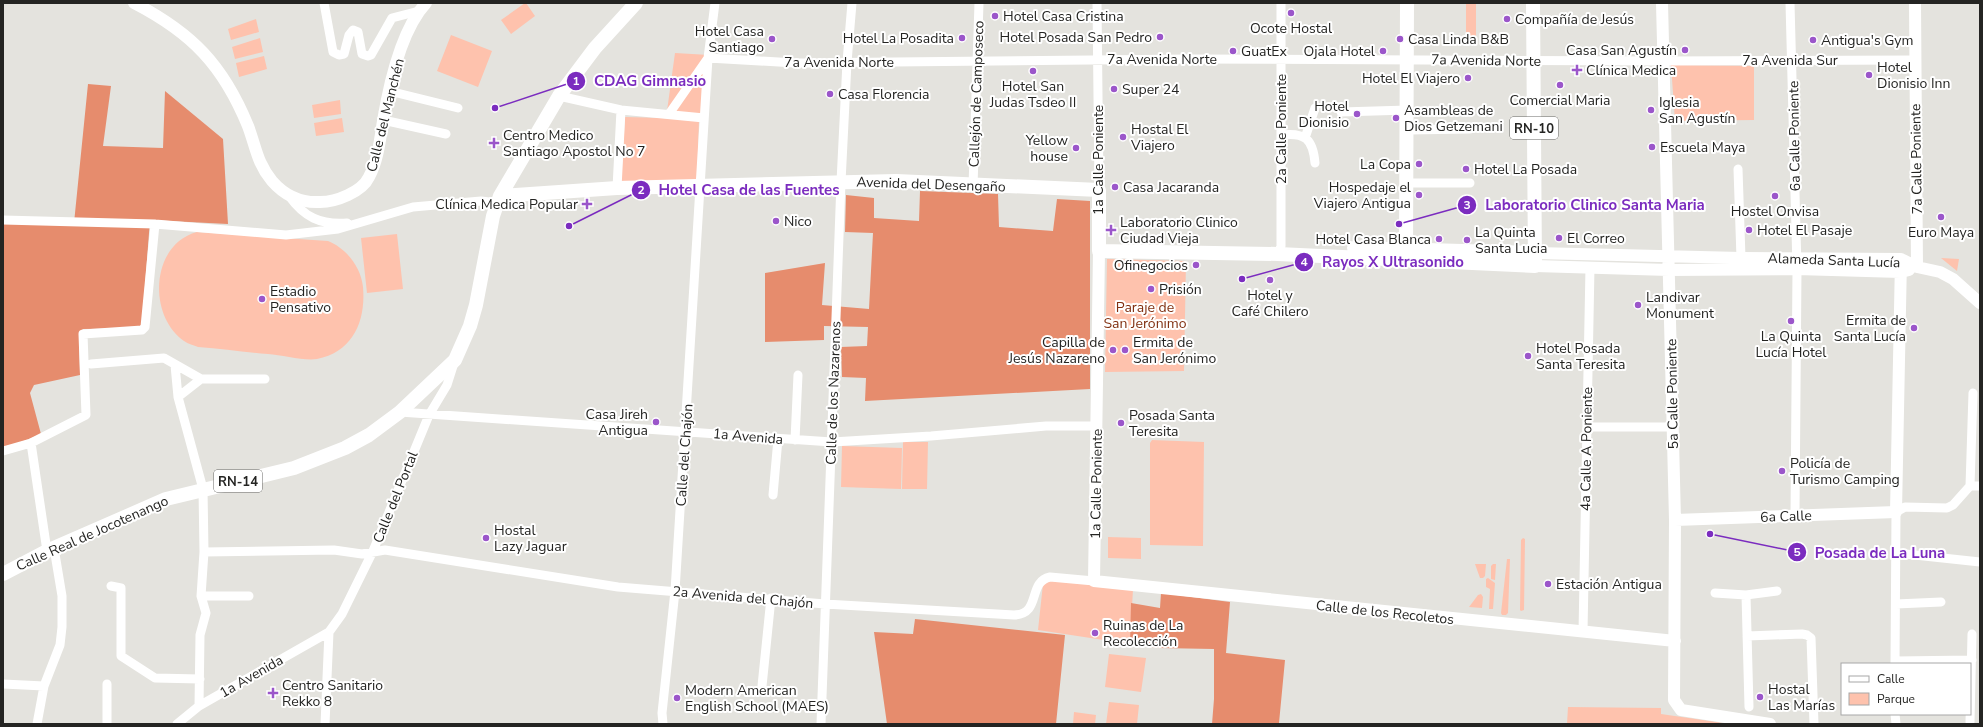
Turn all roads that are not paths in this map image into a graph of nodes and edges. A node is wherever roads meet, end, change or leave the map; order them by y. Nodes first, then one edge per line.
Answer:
1 (134, 3) edge
2 (324, 3) edge
3 (636, 3) edge
4 (716, 3) edge
5 (852, 3) edge
6 (980, 3) edge
7 (1097, 3) edge
8 (1281, 3) edge
9 (1407, 3) edge
10 (1533, 3) edge
11 (1662, 3) edge
12 (1790, 3) edge
13 (1915, 3) edge
14 (422, 7) edge
15 (708, 58) junction
16 (1281, 59) junction
17 (1408, 59) junction
18 (1097, 60) junction
19 (1533, 60) junction
20 (1792, 60) junction
21 (1915, 60) junction
22 (978, 61) junction
23 (1665, 61) junction
24 (847, 62) junction
25 (390, 91) junction
26 (559, 96) junction
27 (458, 108) dead end
28 (1315, 108) dead end
29 (621, 110) junction
30 (1408, 110) junction
31 (1341, 112) dead end
32 (668, 114) junction
33 (704, 118) junction
34 (383, 120) junction
35 (1470, 129) dead end
36 (1408, 130) junction
37 (446, 134) dead end
38 (1281, 135) junction
39 (1305, 138) junction
40 (1315, 163) dead end
41 (1738, 169) dead end
42 (841, 182) junction
43 (1407, 183) junction
44 (1470, 184) dead end
45 (701, 186) junction
46 (973, 186) junction
47 (617, 188) junction
48 (1099, 190) junction
49 (289, 196) junction
50 (499, 200) junction
51 (3, 220) edge
52 (364, 222) junction
53 (155, 224) junction
54 (1098, 247) junction
55 (1280, 250) junction
56 (1405, 255) junction
57 (1669, 256) junction
58 (1741, 258) junction
59 (1535, 259) junction
60 (1901, 259) junction
61 (1796, 263) junction
62 (1757, 264) junction
63 (1590, 267) junction
64 (1917, 267) junction
65 (1669, 270) junction
66 (1901, 272) junction
67 (1980, 303) edge
68 (455, 360) junction
69 (91, 364) dead end
70 (175, 365) junction
71 (798, 375) dead end
72 (201, 379) junction
73 (266, 379) dead end
74 (1973, 393) dead end
75 (178, 397) junction
76 (400, 412) junction
77 (429, 415) junction
78 (1976, 421) edge
79 (1097, 426) junction
80 (1587, 427) junction
81 (1673, 427) junction
82 (686, 431) junction
83 (778, 439) junction
84 (795, 440) junction
85 (832, 442) junction
86 (31, 443) junction
87 (3, 450) edge
88 (1970, 486) junction
89 (1980, 486) edge
90 (203, 489) junction
91 (773, 495) dead end
92 (1896, 512) junction
93 (1795, 515) junction
94 (1675, 520) junction
95 (51, 550) junction
96 (204, 552) junction
97 (373, 552) junction
98 (1896, 553) junction
99 (1980, 562) edge
100 (3, 574) edge
101 (1094, 581) junction
102 (111, 586) dead end
103 (675, 591) junction
104 (1776, 591) dead end
105 (1715, 593) dead end
106 (1746, 595) junction
107 (201, 596) junction
108 (249, 596) dead end
109 (771, 598) junction
110 (1941, 602) dead end
111 (825, 604) junction
112 (1896, 604) junction
113 (328, 632) junction
114 (1583, 632) junction
115 (1972, 634) dead end
116 (1747, 636) junction
117 (1675, 641) junction
118 (1972, 660) junction
119 (1895, 662) edge
120 (200, 679) junction
121 (3, 684) edge
122 (107, 684) dead end
123 (44, 686) junction
124 (762, 686) dead end
125 (1971, 691) edge
126 (199, 706) junction
127 (1749, 707) dead end
128 (1970, 715) edge
129 (1970, 722) dead end
130 (37, 724) edge
131 (107, 724) edge
132 (177, 724) edge
133 (325, 724) edge
134 (663, 724) edge
135 (821, 724) edge
136 (1770, 724) edge
137 (1814, 724) edge

1 - 49 street, Calle del Manchén
2 - 14 street
3 - 26 main road
4 - 15 street, Calle del Chajón
5 - 24 street, Calle de los Nazarenos
6 - 22 street, Callejón de Camposeco
7 - 18 street, 1a Calle Poniente
8 - 16 street, 2a Calle Poniente
9 - 17 main road
10 - 19 main road, RN-10
11 - 23 street, 5a Calle Poniente
12 - 20 street, 6a Calle Poniente
13 - 21 street, 7a Calle Poniente
14 - 25 street, Calle del Manchén
15 - 24 street, 7a Avenida Norte
15 - 32 street
15 - 33 street, Calle del Chajón
16 - 17 street, 7a Avenida Norte
16 - 18 street, 7a Avenida Norte
16 - 38 street, 2a Calle Poniente
17 - 19 street, 7a Avenida Norte
17 - 30 main road
18 - 22 street, 7a Avenida Norte
18 - 48 street, 1a Calle Poniente
19 - 23 street, 7a Avenida Norte
19 - 59 main road, RN-10
20 - 21 street, 7a Avenida Sur
20 - 23 street, 7a Avenida Sur
20 - 61 street, 6a Calle Poniente
21 - 64 street, 7a Calle Poniente
22 - 24 street, 7a Avenida Norte
22 - 46 street, Callejón de Camposeco
23 - 57 street, 5a Calle Poniente
24 - 42 street, Calle de los Nazarenos
25 - 27 street
25 - 34 street, Calle del Manchén
26 - 29 street
26 - 50 main road
28 - 39 street
29 - 32 street
29 - 47 street
30 - 31 street
30 - 36 main road
32 - 33 street
33 - 45 street, Calle del Chajón
34 - 37 street
34 - 49 street, Calle del Manchén
35 - 36 street
36 - 43 main road
38 - 39 street
38 - 55 street, 2a Calle Poniente
39 - 40 street
41 - 58 street
42 - 45 main road, Avenida del Desengaño
42 - 46 main road, Avenida del Desengaño
42 - 85 street, Calle de los Nazarenos
43 - 44 street
43 - 56 main road
45 - 47 main road, Avenida del Desengaño
45 - 82 street, Calle del Chajón
46 - 48 main road, Avenida del Desengaño
47 - 50 main road, Avenida del Desengaño
48 - 54 main road, 1a Calle Poniente
49 - 52 street
50 - 52 street
50 - 68 main road, RN-14
51 - 53 street
52 - 53 street
53 - 86 street
54 - 55 main road, Alameda Santa Lucía
54 - 79 street, 1a Calle Poniente
55 - 56 main road, Alameda Santa Lucía
56 - 59 main road, Alameda Santa Lucía
57 - 58 street, Alameda Santa Lucía
57 - 59 street, Alameda Santa Lucía
57 - 65 street, 5a Calle Poniente
58 - 62 street, Alameda Santa Lucía
59 - 63 street, Alameda Santa Lucía
60 - 61 street, Alameda Santa Lucía
60 - 64 street, Alameda Santa Lucía
60 - 66 street
61 - 62 street, Alameda Santa Lucía
61 - 66 street, Alameda Santa Lucía
61 - 93 street, 6a Calle Poniente
62 - 65 street, Alameda Santa Lucía
63 - 65 street, Alameda Santa Lucía
63 - 80 street, 4a Calle A Poniente
64 - 66 street, Alameda Santa Lucía
64 - 67 street
65 - 81 street, 5a Calle Poniente
66 - 92 street
68 - 76 main road, Calle Real de Jocotenango / RN-14
68 - 77 street, Calle del Portal
69 - 70 street
70 - 72 street
70 - 75 street
71 - 84 street
72 - 73 street
72 - 75 street
74 - 78 street
75 - 90 street
76 - 77 street, 1a Avenida
76 - 90 main road, Calle Real de Jocotenango / RN-14
77 - 82 street, 1a Avenida
77 - 97 street, Calle del Portal
78 - 88 street
79 - 85 street, 1a Avenida
79 - 101 street, 1a Calle Poniente
80 - 81 street
80 - 114 street, 4a Calle A Poniente
81 - 94 street, 5a Calle Poniente
82 - 83 street, 1a Avenida
82 - 103 street, Calle del Chajón
83 - 84 street, 1a Avenida
83 - 91 street
84 - 85 street, 1a Avenida
85 - 111 street, Calle de los Nazarenos
86 - 87 street
86 - 95 street
88 - 89 street
88 - 92 street
90 - 95 main road, Calle Real de Jocotenango / RN-14
90 - 96 street
92 - 93 street, 6a Calle
92 - 98 street
93 - 94 street, 6a Calle
94 - 117 street, 5a Calle Poniente
95 - 100 main road, Calle Real de Jocotenango / RN-14
95 - 123 street
96 - 97 street, 2a Avenida del Chajón
96 - 107 street
97 - 103 street, 2a Avenida del Chajón
97 - 113 street, Calle del Portal
98 - 99 street
98 - 112 street
101 - 111 street, 2a Avenida del Chajón
101 - 114 street, Calle de los Recoletos
102 - 120 street
103 - 109 street, 2a Avenida del Chajón
103 - 134 street, Calle del Chajón
104 - 106 street
105 - 106 street
106 - 116 street
107 - 108 street
107 - 120 street
109 - 111 street, 2a Avenida del Chajón
109 - 124 street
110 - 112 street
111 - 135 street
112 - 119 street
113 - 126 street, 1a Avenida
113 - 133 street
114 - 117 street, Calle de los Recoletos
115 - 118 street
116 - 127 street
116 - 137 street
117 - 136 street, 5a Calle Poniente
118 - 119 street
118 - 125 street
120 - 126 street
121 - 123 street
122 - 131 street
123 - 130 street
126 - 132 street, 1a Avenida
128 - 129 street

